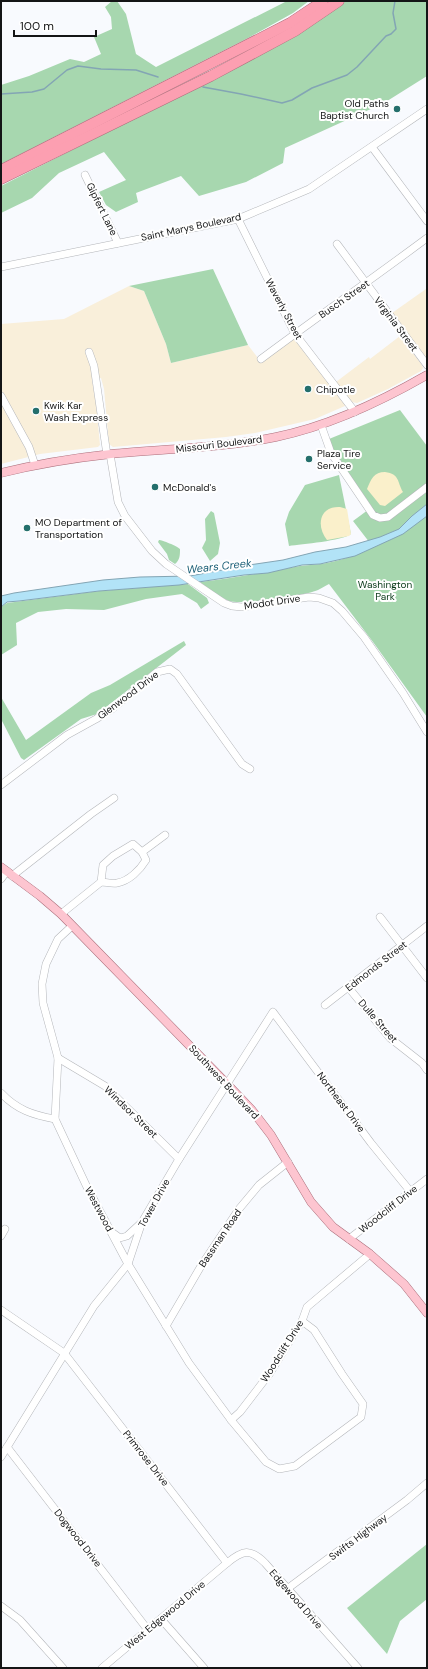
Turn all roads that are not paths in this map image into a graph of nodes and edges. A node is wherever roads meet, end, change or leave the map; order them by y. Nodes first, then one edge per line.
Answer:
1 (323, 1) edge
2 (339, 1) edge
3 (427, 109) edge
4 (372, 147) junction
5 (1, 170) edge
6 (85, 175) dead end
7 (1, 179) edge
8 (238, 218) junction
9 (427, 221) edge
10 (427, 238) edge
11 (118, 243) junction
12 (337, 244) dead end
13 (1, 267) edge
14 (366, 284) junction
15 (295, 334) junction
16 (89, 352) dead end
17 (261, 359) dead end
18 (427, 365) edge
19 (427, 375) edge
20 (1, 396) edge
21 (355, 412) junction
22 (321, 425) junction
23 (108, 455) junction
24 (34, 465) junction
25 (1, 473) edge
26 (427, 487) edge
27 (427, 732) edge
28 (250, 769) dead end
29 (1, 785) edge
30 (114, 798) dead end
31 (165, 835) dead end
32 (142, 852) junction
33 (7, 871) edge
34 (1, 879) edge
35 (101, 882) junction
36 (61, 914) junction
37 (380, 917) dead end
38 (72, 926) junction
39 (427, 926) edge
40 (402, 945) junction
41 (427, 978) edge
42 (348, 987) junction
43 (326, 1005) dead end
44 (273, 1012) joint
45 (58, 1058) junction
46 (427, 1070) edge
47 (227, 1084) junction
48 (1, 1093) edge
49 (55, 1119) junction
50 (179, 1159) junction
51 (288, 1162) junction
52 (427, 1179) edge
53 (410, 1191) junction
54 (142, 1222) junction
55 (5, 1229) dead end
56 (111, 1231) junction
57 (1, 1236) edge
58 (349, 1239) junction
59 (370, 1254) junction
60 (128, 1264) junction
61 (1, 1310) edge
62 (427, 1313) edge
63 (302, 1321) junction
64 (166, 1326) junction
65 (64, 1353) junction
66 (231, 1420) junction
67 (7, 1447) junction
68 (1, 1457) edge
69 (427, 1483) edge
70 (227, 1563) junction
71 (287, 1589) junction
72 (1, 1606) edge
73 (161, 1619) junction
74 (148, 1630) junction
75 (63, 1668) edge
76 (102, 1668) edge
77 (204, 1668) edge
78 (358, 1668) edge

1 - 5 highway
2 - 7 highway
3 - 4 street, Saint Marys Boulevard
4 - 8 street, Saint Marys Boulevard
4 - 9 street
6 - 11 street, Gipfert Lane
8 - 11 street, Saint Marys Boulevard
8 - 15 street, Waverly Street
10 - 14 street, Busch Street
11 - 13 street, Saint Marys Boulevard
12 - 14 street, Virginia Street
14 - 15 street, Busch Street
14 - 18 street, Virginia Street
15 - 17 street, Busch Street
15 - 21 street, Waverly Street
16 - 23 street, Modot Drive
19 - 21 main road, Missouri Boulevard
20 - 24 street
21 - 22 main road, Missouri Boulevard
22 - 23 main road, Missouri Boulevard
22 - 26 street
23 - 24 main road, Missouri Boulevard
23 - 27 street, Modot Drive
24 - 25 main road, Missouri Boulevard
28 - 29 street, Glenwood Drive
30 - 33 street
31 - 32 street
32 - 35 street
32 - 35 street
33 - 34 street
33 - 36 main road, Southwest Boulevard
35 - 36 street
36 - 38 main road, Southwest Boulevard
37 - 40 street
38 - 45 street, Westwood
38 - 47 main road, Southwest Boulevard
39 - 40 street, Edmonds Street
40 - 41 street
40 - 42 street, Edmonds Street
42 - 43 street, Edmonds Street
42 - 46 street, Dulle Street
44 - 47 street, Tower Drive
44 - 53 street, Northeast Drive
45 - 49 street, Westwood
45 - 50 street, Windsor Street
47 - 50 street, Tower Drive
47 - 51 main road, Southwest Boulevard
48 - 49 street
49 - 56 street, Westwood
50 - 54 street, Tower Drive
51 - 58 main road, Southwest Boulevard
51 - 64 street, Bassman Road
52 - 53 street, Woodcliff Drive
53 - 58 street, Woodcliff Drive
54 - 56 street
54 - 60 street, Tower Drive
55 - 57 street
56 - 60 street, Westwood
58 - 59 main road, Southwest Boulevard
59 - 62 main road, Southwest Boulevard
59 - 63 street, Woodclift Drive
60 - 64 street, Westwood
60 - 65 street, Tower Drive
61 - 65 street, Primrose Drive
63 - 66 street, Woodclift Drive
63 - 66 street, Westwood
64 - 66 street, Westwood
65 - 67 street, Tower Drive
65 - 70 street, Primrose Drive
67 - 68 street, Tower Drive
67 - 74 street, Dogwood Drive
69 - 71 street, Swifts Highway
70 - 71 street, Edgewood Drive
70 - 73 street, West Edgewood Drive
71 - 78 street, Edgewood Drive
72 - 75 street
73 - 74 street, West Edgewood Drive
73 - 77 street
74 - 76 street, West Edgewood Drive

